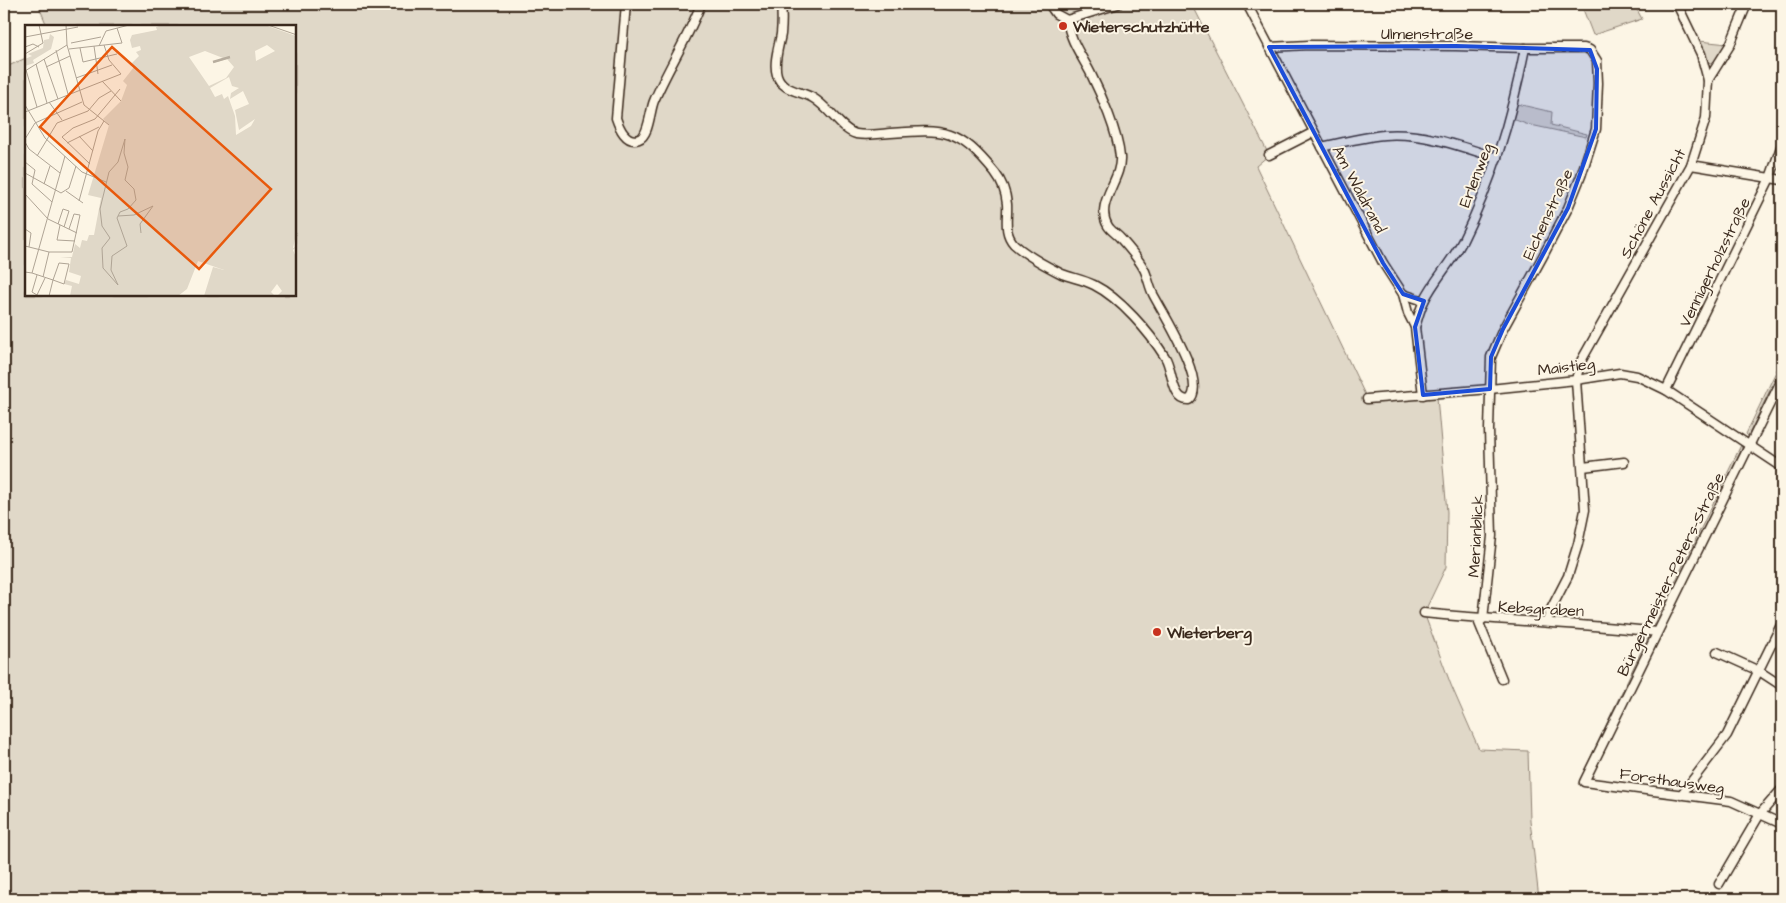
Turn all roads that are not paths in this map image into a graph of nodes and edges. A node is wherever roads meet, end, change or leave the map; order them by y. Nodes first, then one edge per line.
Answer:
1 (626, 4) edge
2 (701, 4) edge
3 (781, 4) edge
4 (1049, 4) edge
5 (1118, 4) edge
6 (1247, 4) edge
7 (1677, 4) edge
8 (1747, 4) edge
9 (1067, 20) junction
10 (1269, 47) junction
11 (1524, 48) junction
12 (1584, 48) joint
13 (1708, 80) junction
14 (1314, 132) junction
15 (1782, 144) edge
16 (1322, 147) junction
17 (1269, 155) dead end
18 (1497, 158) junction
19 (1692, 165) junction
20 (1770, 178) junction
21 (1782, 180) edge
22 (1404, 294) junction
23 (1424, 301) junction
24 (1414, 327) junction
25 (1782, 379) edge
26 (1576, 380) junction
27 (1490, 389) junction
28 (1666, 390) junction
29 (1422, 395) junction
30 (1367, 399) dead end
31 (1750, 444) junction
32 (1624, 462) dead end
33 (1583, 467) junction
34 (1782, 467) edge
35 (1424, 613) dead end
36 (1483, 619) junction
37 (1547, 622) junction
38 (1782, 623) edge
39 (1657, 632) junction
40 (1717, 652) dead end
41 (1758, 671) junction
42 (1502, 679) dead end
43 (1782, 686) edge
44 (1584, 782) joint
45 (1782, 789) edge
46 (1681, 795) junction
47 (1760, 814) junction
48 (1782, 824) edge
49 (1718, 884) dead end

1 - 2 street
3 - 9 street
4 - 9 street
5 - 9 street
6 - 10 street, Am Waldrand
7 - 13 street, Schöne Aussicht
8 - 13 street
10 - 11 street, Ulmenstraße
10 - 14 street, Am Waldrand
11 - 12 street, Ulmenstraße
11 - 18 street, Erlenweg
12 - 27 street, Eichenstraße
13 - 19 street, Schöne Aussicht
14 - 16 street, Am Waldrand
14 - 17 street
15 - 20 street, Vennigerholzstraße
16 - 18 street
16 - 22 street, Am Waldrand
18 - 23 street, Erlenweg
19 - 20 street
19 - 26 street, Schöne Aussicht
20 - 21 street
20 - 28 street, Vennigerholzstraße
22 - 23 street
22 - 24 street, Am Waldrand
23 - 24 street, Erlenweg
24 - 29 street, Am Waldrand
25 - 31 street, Bürgermeister-Peters-Straße
26 - 27 street, Maistieg
26 - 28 street, Maistieg
26 - 33 street
27 - 29 street, Maistieg
27 - 36 street, Merianblick
28 - 31 street, Maistieg
29 - 30 street, Maistieg
31 - 34 street, Maistieg
31 - 39 street, Bürgermeister-Peters-Straße
32 - 33 street
33 - 37 street
35 - 36 street, Kebsgraben
36 - 37 street, Kebsgraben
36 - 42 street, Merianblick
37 - 39 street, Kebsgraben
38 - 41 street
39 - 44 street, Bürgermeister-Peters-Straße
40 - 41 street
41 - 43 street
41 - 46 street
44 - 46 street, Forsthausweg
45 - 47 street
46 - 47 street, Forsthausweg
47 - 48 street, Forsthausweg
47 - 49 street

